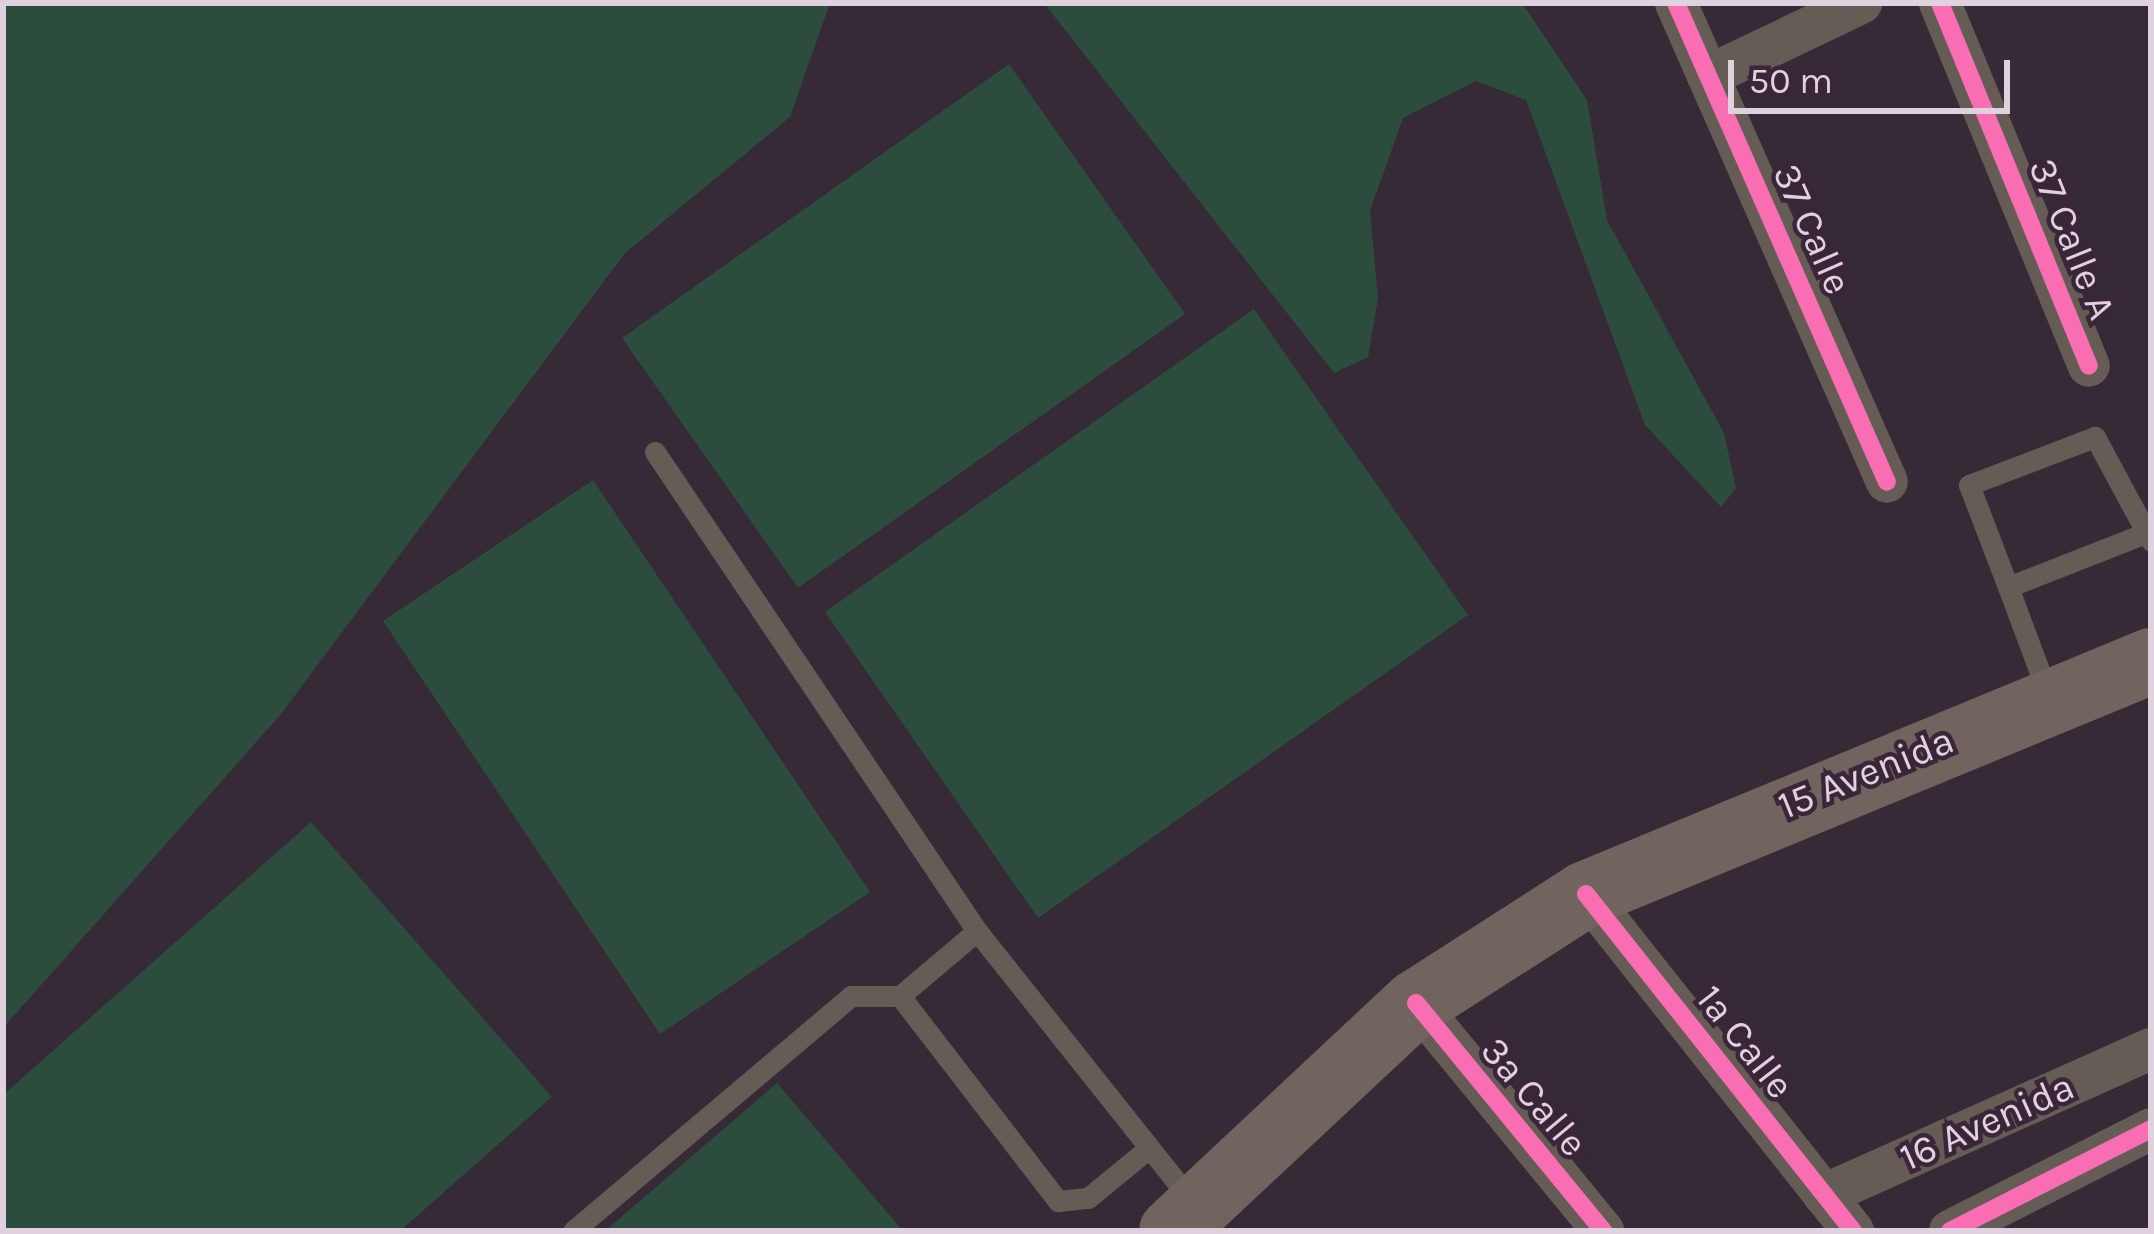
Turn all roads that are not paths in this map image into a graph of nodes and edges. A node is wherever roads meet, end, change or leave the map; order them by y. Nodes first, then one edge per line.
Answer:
1 (1676, 3) edge
2 (1861, 3) edge
3 (1940, 3) edge
4 (1708, 76) junction
5 (2089, 366) dead end
6 (655, 452) dead end
7 (1887, 482) dead end
8 (2150, 537) edge
9 (2008, 587) junction
10 (2151, 661) edge
11 (2050, 698) junction
12 (1586, 894) junction
13 (977, 931) junction
14 (900, 996) junction
15 (1428, 1019) junction
16 (2151, 1049) edge
17 (2151, 1129) edge
18 (1149, 1148) junction
19 (1824, 1195) junction
20 (1201, 1223) edge
21 (573, 1231) edge
22 (1603, 1231) edge
23 (1853, 1231) edge
24 (1950, 1231) edge

1 - 4 street, 37 Calle
2 - 4 street
3 - 5 street, 37 Calle A
4 - 7 street, 37 Calle
6 - 13 lane
8 - 9 lane
8 - 9 lane
9 - 11 lane
10 - 11 main road, 15 Avenida
11 - 12 main road, 15 Avenida
12 - 15 main road
12 - 19 street, 1a Calle
13 - 14 lane
13 - 18 lane
14 - 18 lane
14 - 21 lane
15 - 20 main road
15 - 22 street, 3a Calle
16 - 19 street, 16 Avenida
17 - 24 street, 16 Avenida
18 - 20 lane
19 - 23 street, 1a Calle

